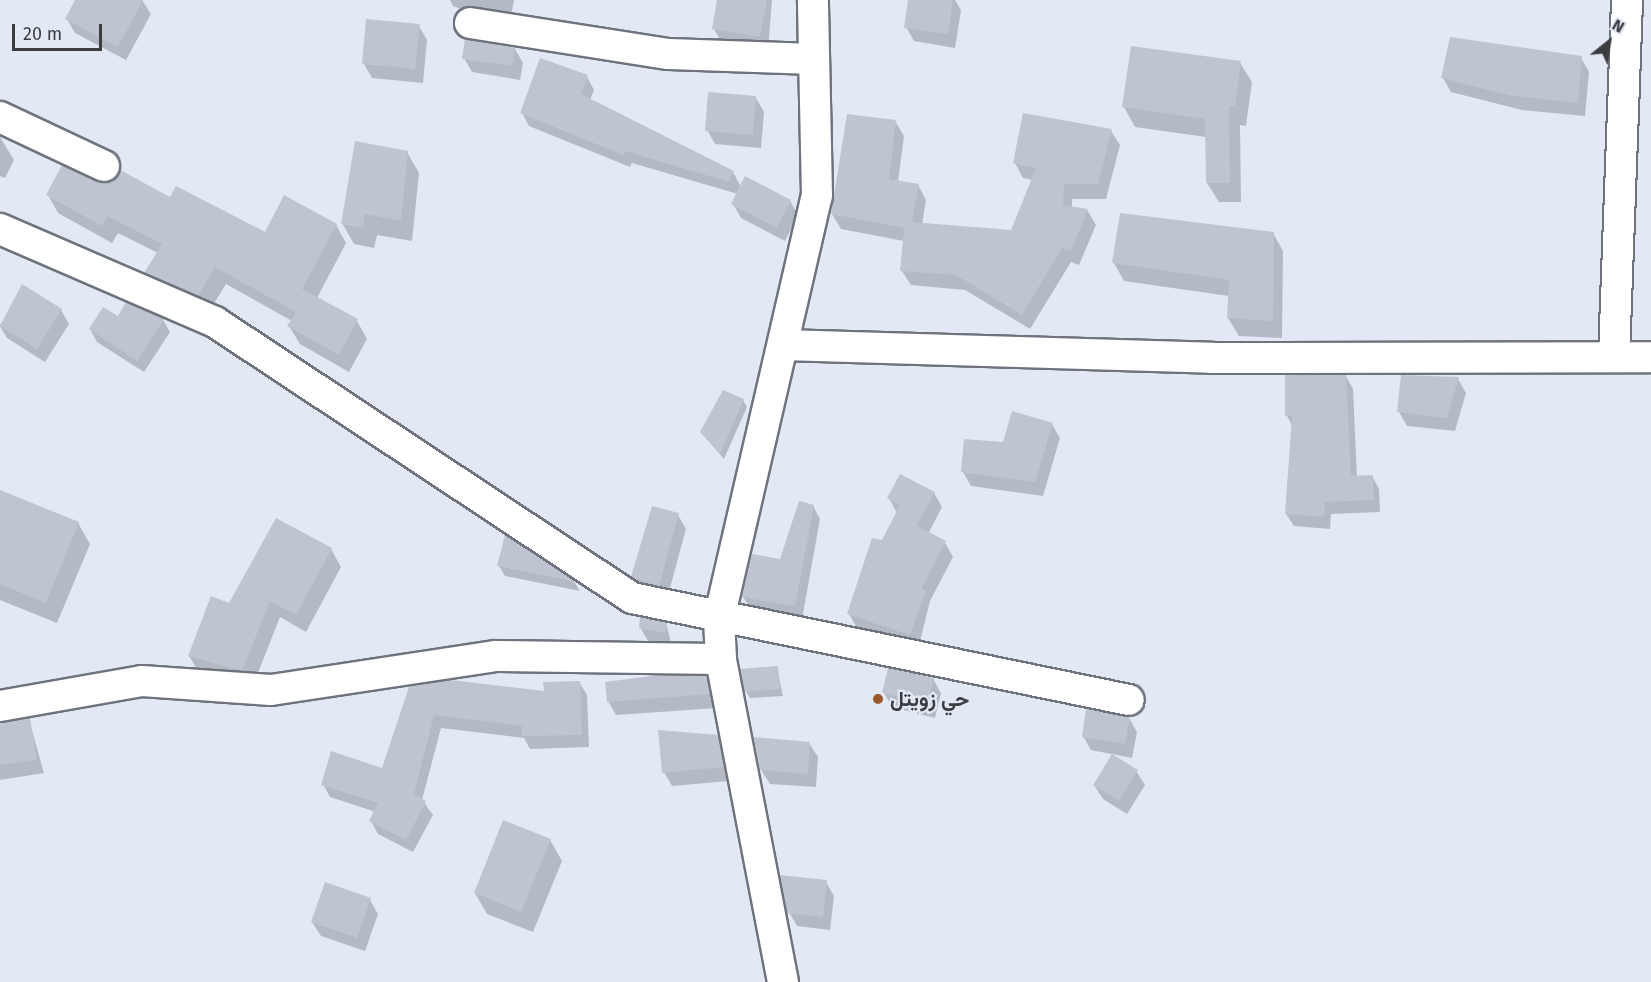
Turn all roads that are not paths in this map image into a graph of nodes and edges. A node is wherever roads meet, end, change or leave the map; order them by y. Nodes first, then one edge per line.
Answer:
1 (813, 0) edge
2 (1627, 0) edge
3 (470, 23) dead end
4 (814, 59) junction
5 (0, 117) edge
6 (104, 166) dead end
7 (0, 229) edge
8 (783, 345) junction
9 (1614, 356) junction
10 (1651, 357) edge
11 (719, 619) junction
12 (721, 659) junction
13 (1129, 700) dead end
14 (0, 706) edge
15 (783, 982) edge

1 - 4 street
2 - 9 street
3 - 4 street
4 - 8 street
5 - 6 street
7 - 11 street
8 - 9 street
8 - 11 street
9 - 10 street
11 - 12 street
11 - 13 street
12 - 14 street
12 - 15 street

